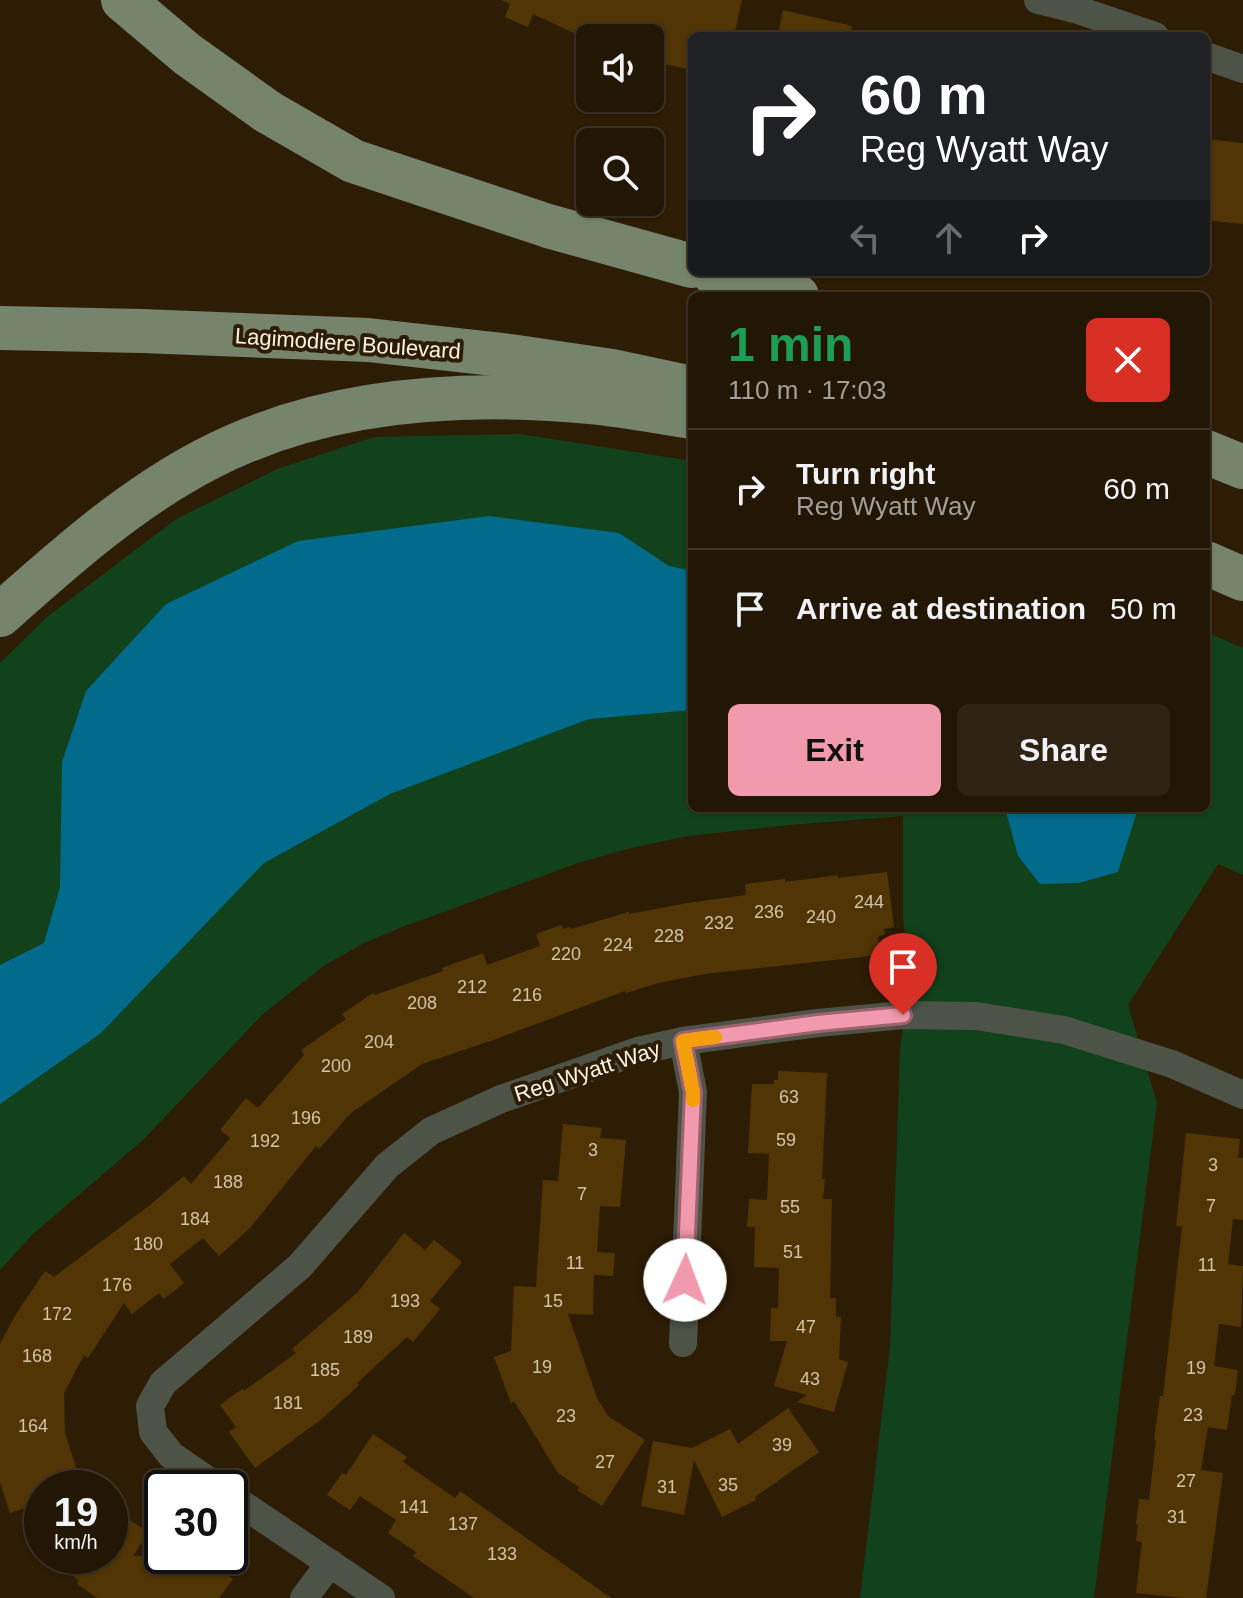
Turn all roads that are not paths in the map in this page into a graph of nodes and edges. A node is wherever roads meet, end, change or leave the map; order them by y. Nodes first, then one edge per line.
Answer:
1 (123, 0) edge
2 (1038, 0) edge
3 (1143, 32) edge
4 (1210, 57) edge
5 (1243, 69) edge
6 (688, 265) edge
7 (726, 276) edge
8 (783, 292) edge
9 (0, 328) edge
10 (688, 387) edge
11 (688, 416) edge
12 (1210, 454) edge
13 (1243, 467) edge
14 (1210, 565) edge
15 (1243, 579) edge
16 (0, 615) edge
17 (683, 1041) junction
18 (1243, 1095) edge
19 (683, 1343) dead end
20 (193, 1470) edge
21 (248, 1508) edge
22 (330, 1563) junction
23 (304, 1598) edge
24 (381, 1598) edge

1 - 6 main road
2 - 3 street
4 - 5 street
7 - 8 main road
9 - 10 main road, Lagimodiere Boulevard
11 - 16 main road
12 - 13 main road
14 - 15 main road
17 - 18 street, Reg Wyatt Way
17 - 19 street
17 - 20 street, Reg Wyatt Way
21 - 22 street
22 - 23 street
22 - 24 street

